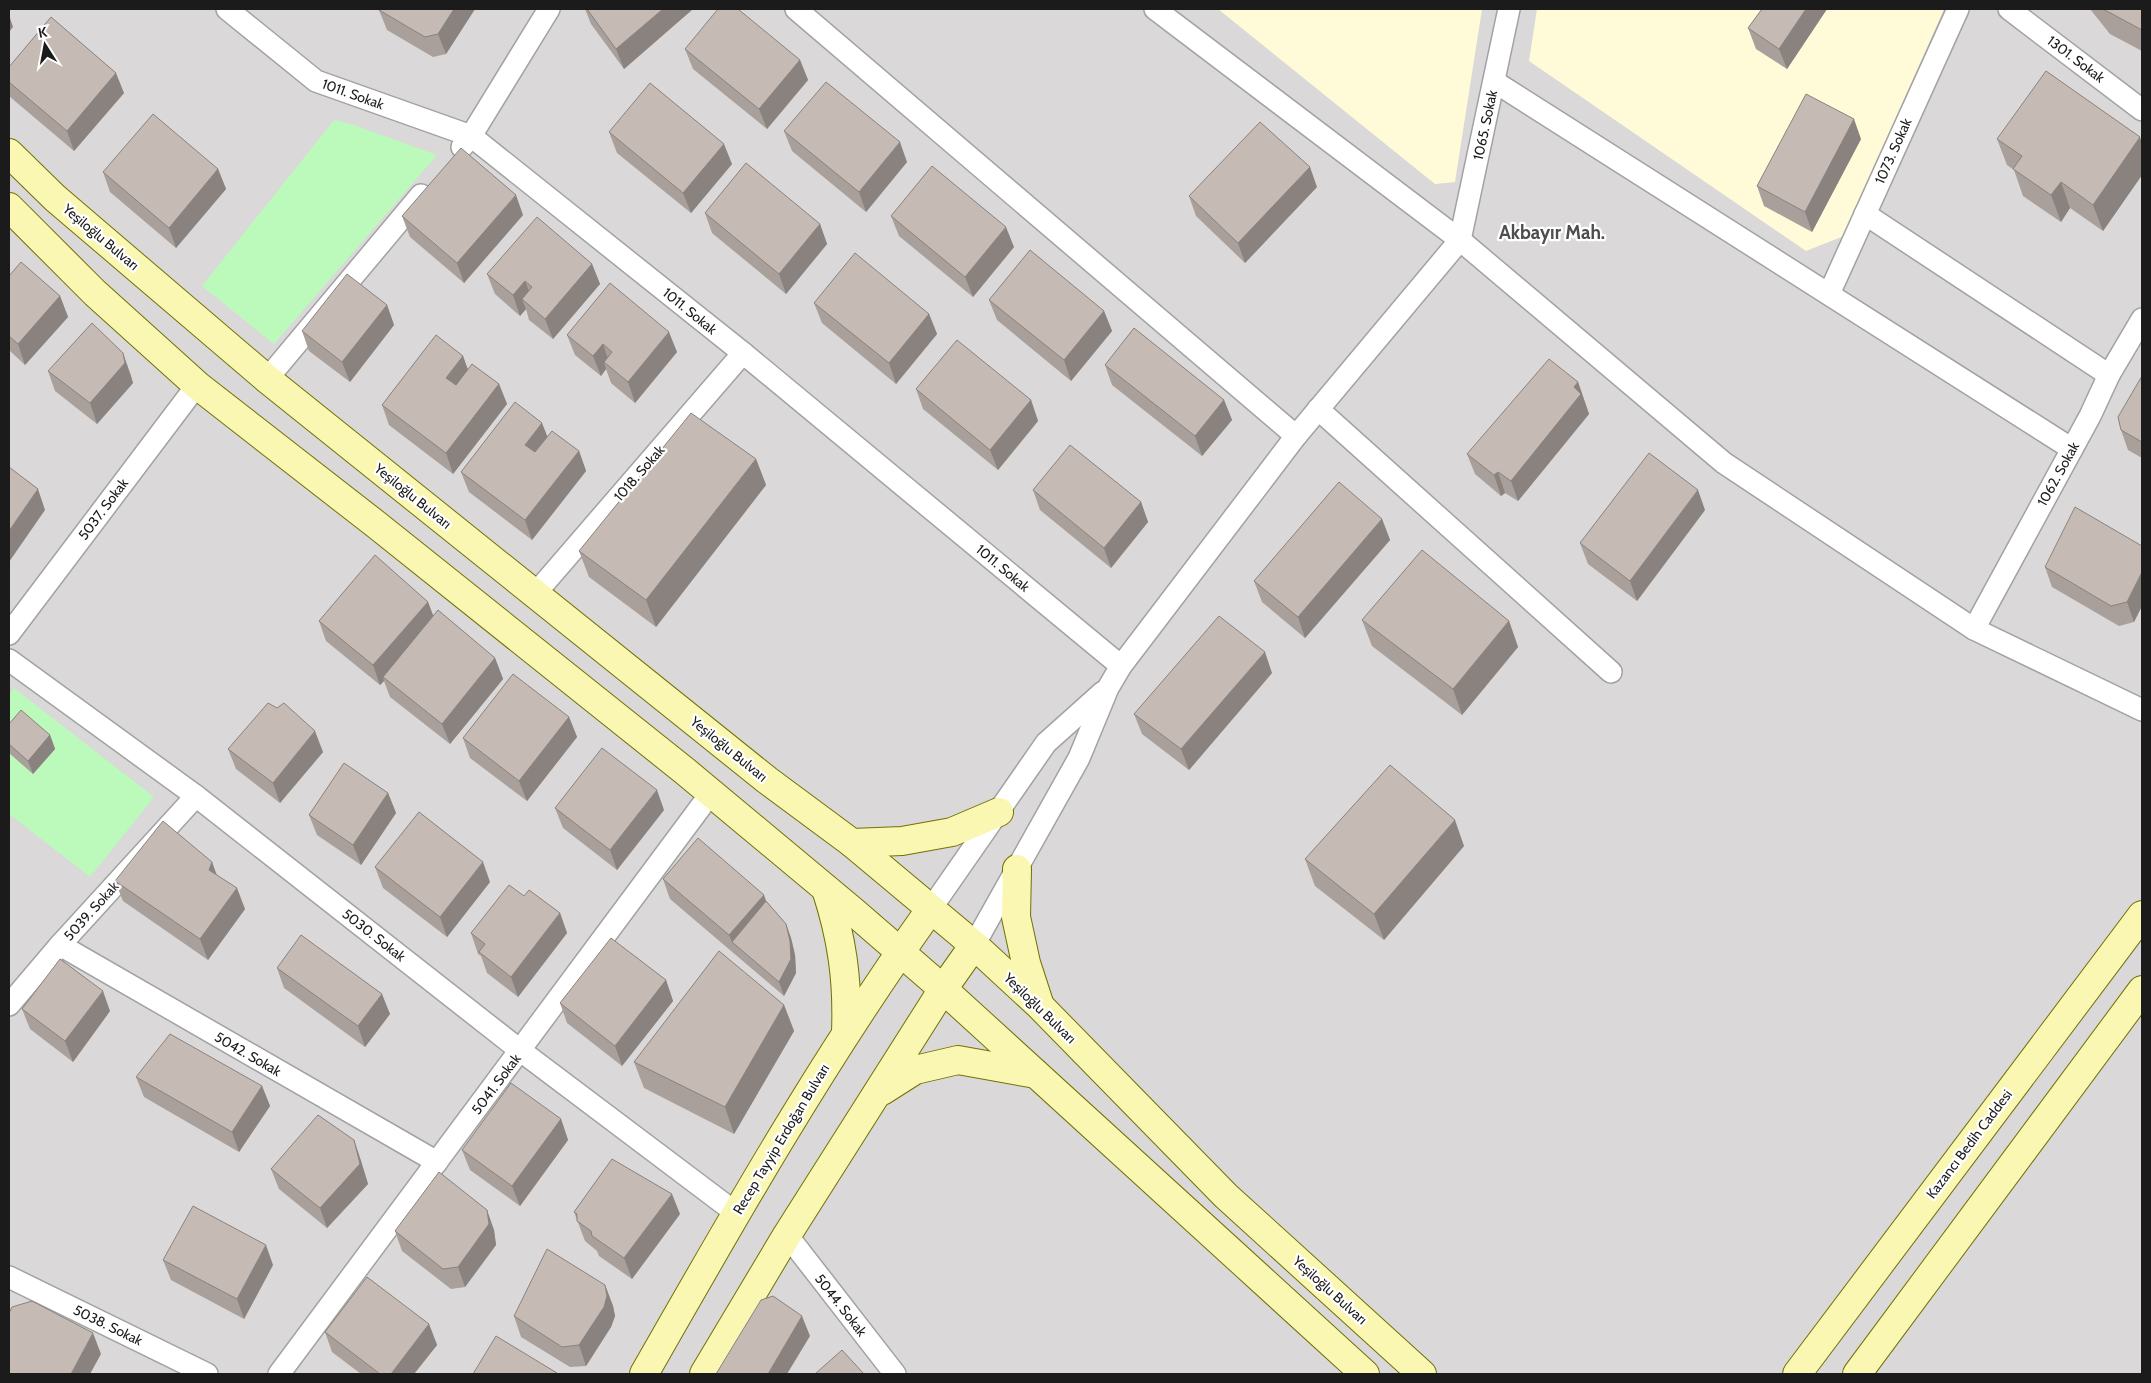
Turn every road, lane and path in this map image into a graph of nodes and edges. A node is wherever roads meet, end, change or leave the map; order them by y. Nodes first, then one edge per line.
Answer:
1 (227, 9) edge
2 (549, 9) edge
3 (796, 9) edge
4 (1155, 9) edge
5 (1510, 9) edge
6 (1958, 9) edge
7 (2009, 9) edge
8 (1495, 82) junction
9 (2142, 110) edge
10 (471, 136) junction
11 (9, 153) edge
12 (452, 159) edge
13 (433, 182) edge
14 (9, 207) edge
15 (1865, 214) junction
16 (1460, 240) junction
17 (1829, 294) junction
18 (2142, 319) edge
19 (743, 353) junction
20 (2109, 375) junction
21 (267, 379) junction
22 (197, 385) junction
23 (1318, 409) junction
24 (1296, 436) junction
25 (2072, 449) junction
26 (534, 594) junction
27 (1974, 629) junction
28 (9, 634) edge
29 (9, 660) edge
30 (1121, 666) junction
31 (1611, 672) dead end
32 (1108, 688) junction
33 (2142, 710) edge
34 (711, 793) junction
35 (196, 796) junction
36 (999, 812) junction
37 (852, 843) junction
38 (1017, 869) junction
39 (826, 889) junction
40 (930, 910) junction
41 (2142, 915) edge
42 (60, 945) junction
43 (974, 945) junction
44 (899, 953) junction
45 (942, 989) junction
46 (2142, 990) edge
47 (1039, 1005) junction
48 (9, 1006) edge
49 (846, 1032) junction
50 (520, 1051) junction
51 (1036, 1074) junction
52 (876, 1094) junction
53 (437, 1162) junction
54 (736, 1213) junction
55 (787, 1235) junction
56 (9, 1277) edge
57 (207, 1374) edge
58 (279, 1374) edge
59 (644, 1374) edge
60 (704, 1374) edge
61 (894, 1374) edge
62 (1365, 1374) edge
63 (1422, 1374) edge
64 (1797, 1374) edge
65 (1857, 1374) edge

1 - 10 street, 1011. Sokak
2 - 10 street
3 - 24 street
4 - 16 street
5 - 8 street, 1065. Sokak
6 - 15 street, 1073. Sokak
7 - 9 street, 1301. Sokak
8 - 16 street, 1065. Sokak
8 - 17 street
10 - 12 street
10 - 19 street, 1011. Sokak
11 - 21 main road, Yeşiloğlu Bulvarı
13 - 21 street
14 - 22 main road
15 - 17 street, 1073. Sokak
15 - 20 street
16 - 23 street
16 - 27 street
17 - 25 street
18 - 20 street, 1062. Sokak
19 - 26 street, 1018. Sokak
19 - 30 street, 1011. Sokak
20 - 25 street, 1062. Sokak
21 - 26 main road, Yeşiloğlu Bulvarı
22 - 28 street, 5037. Sokak
22 - 34 main road
23 - 24 street
23 - 31 street
24 - 30 street
25 - 27 street, 1062. Sokak
26 - 37 main road, Yeşiloğlu Bulvarı
27 - 33 street
29 - 35 street, 5030. Sokak
30 - 32 street
32 - 36 street
32 - 38 street
34 - 39 main road
34 - 50 street, 5041. Sokak
35 - 42 street, 5039. Sokak
35 - 50 street, 5030. Sokak
36 - 37 main road
36 - 40 street
37 - 40 main road, Yeşiloğlu Bulvarı
38 - 43 street
38 - 47 main road
39 - 44 main road
39 - 49 main road
40 - 43 main road, Yeşiloğlu Bulvarı
40 - 44 main road, Recep Tayyip Erdoğan Bulvarı
41 - 64 main road, Kazancı Bedih Caddesi
42 - 48 street, 5039. Sokak
42 - 53 street, 5042. Sokak
43 - 45 main road
43 - 47 main road, Yeşiloğlu Bulvarı
44 - 45 main road
44 - 49 main road, Recep Tayyip Erdoğan Bulvarı
45 - 51 main road
45 - 52 main road
46 - 65 main road
47 - 63 main road, Yeşiloğlu Bulvarı
49 - 54 main road, Recep Tayyip Erdoğan Bulvarı
50 - 53 street, 5041. Sokak
50 - 54 street, 5030. Sokak
51 - 52 main road
51 - 62 main road
52 - 55 main road
53 - 58 street, 5041. Sokak
54 - 59 main road, Recep Tayyip Erdoğan Bulvarı
55 - 60 main road
55 - 61 street, 5044. Sokak
56 - 57 street, 5038. Sokak

